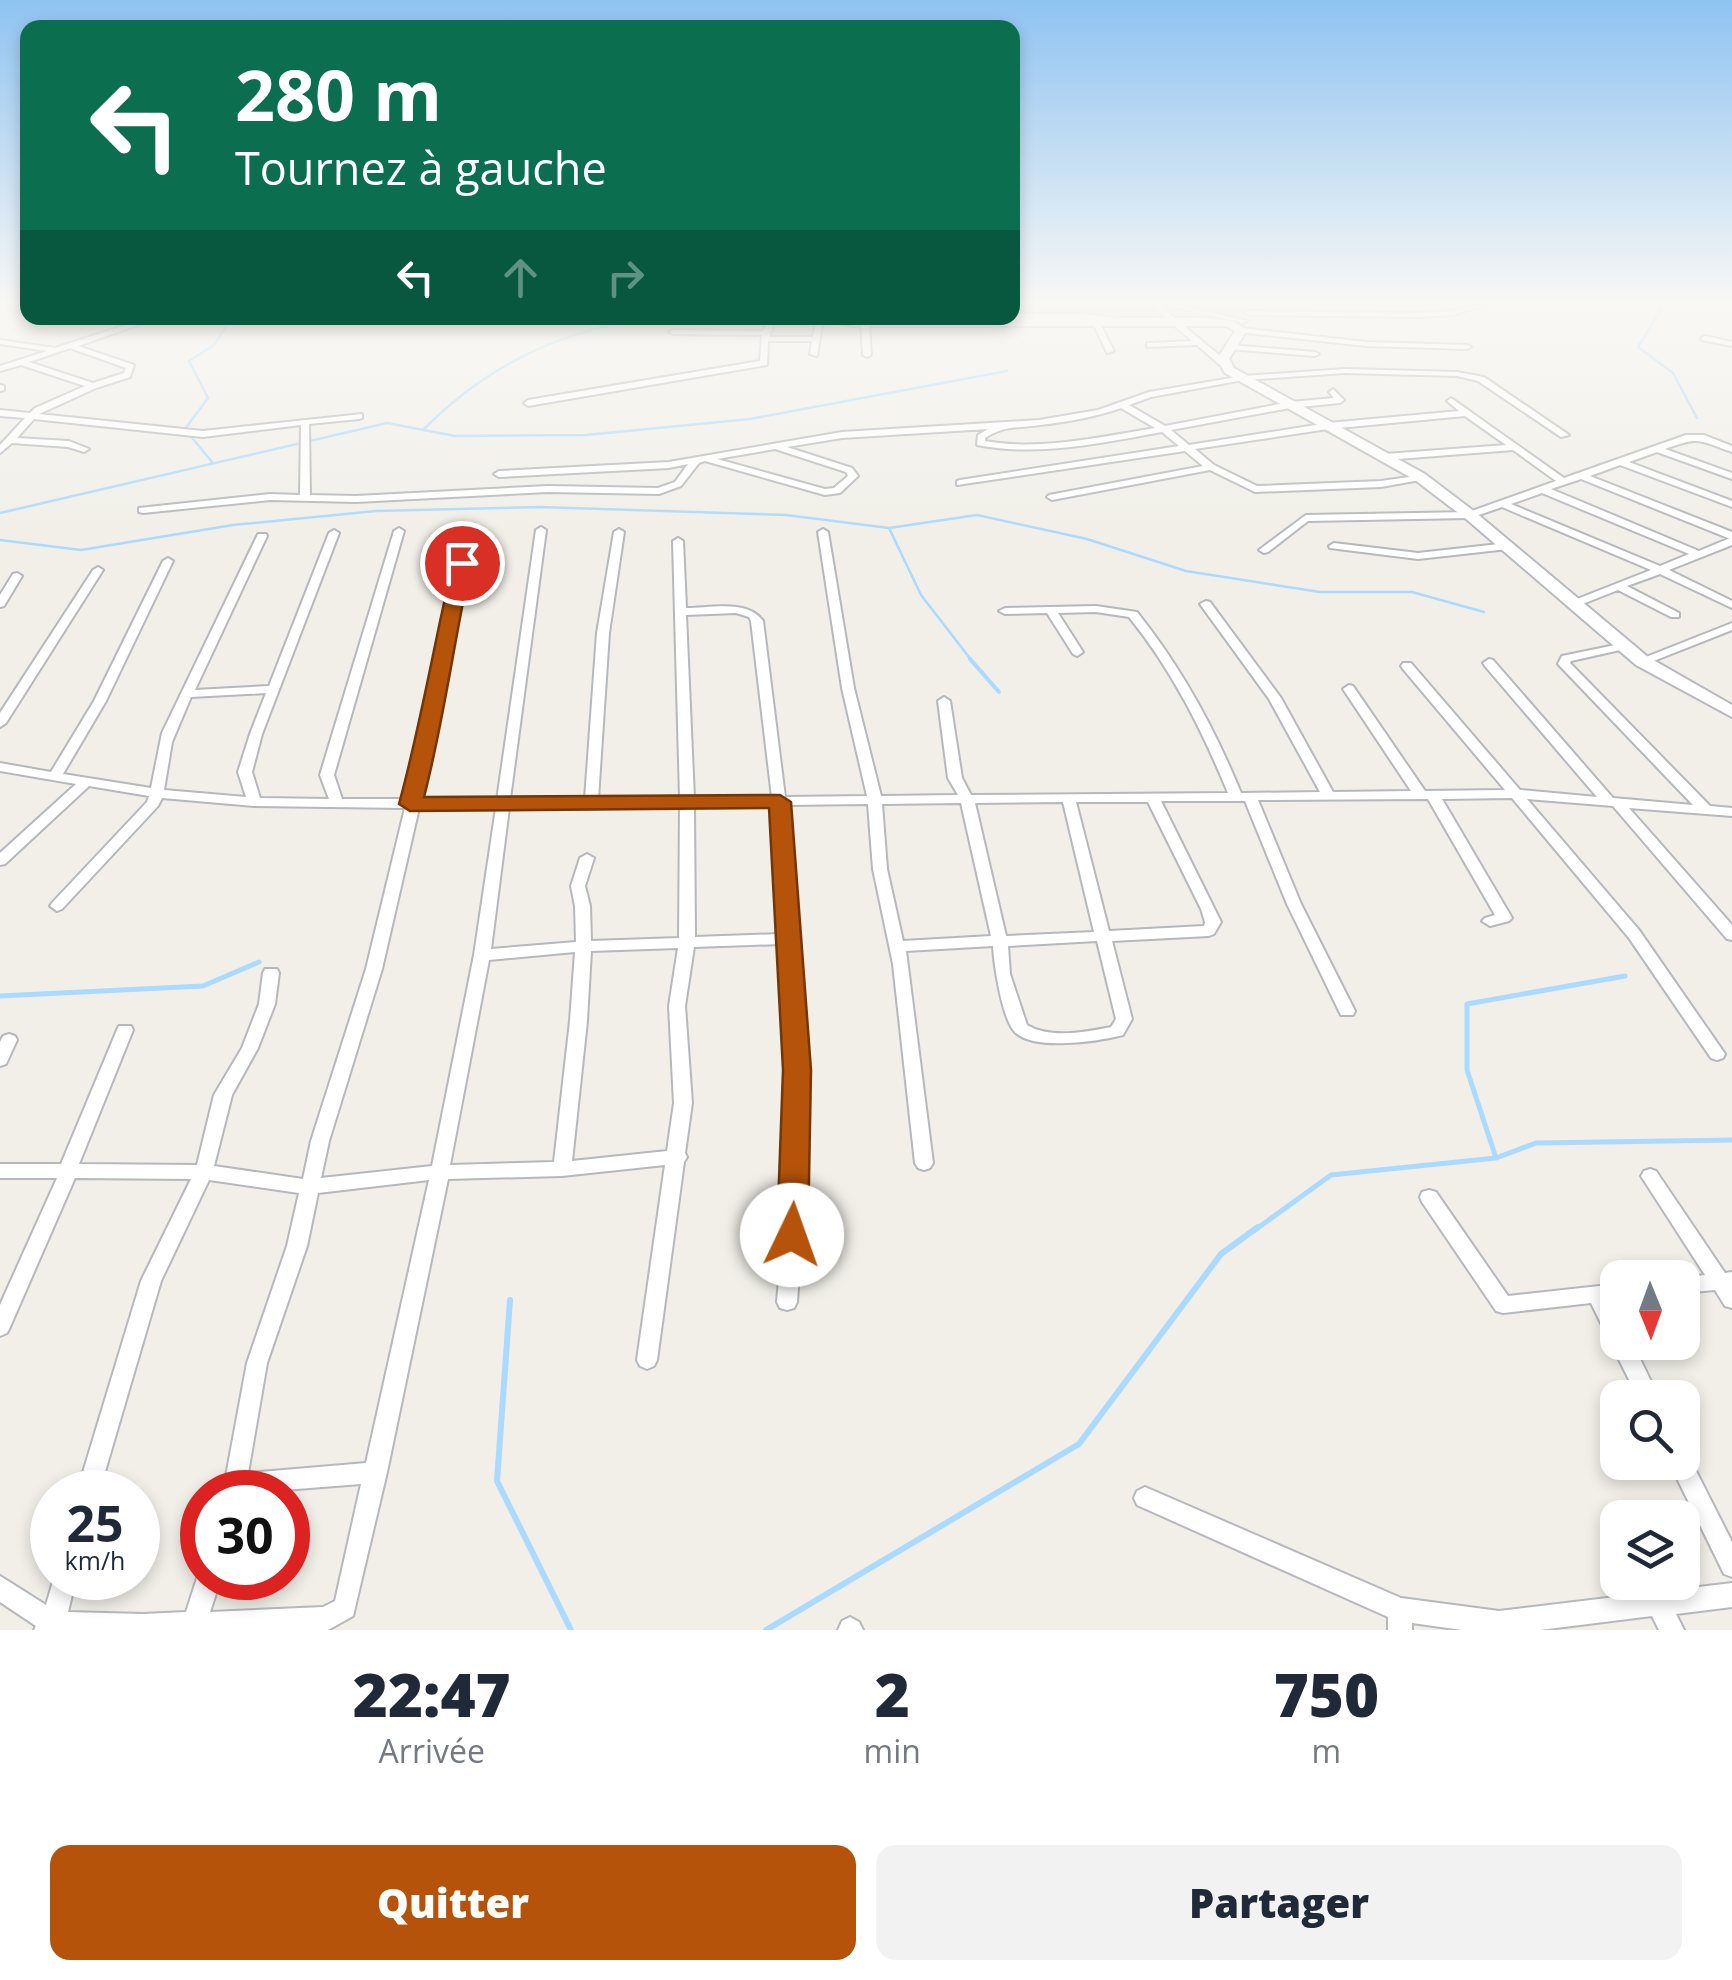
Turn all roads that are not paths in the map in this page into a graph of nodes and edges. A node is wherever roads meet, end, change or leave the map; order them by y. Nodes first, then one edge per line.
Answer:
1 (78, 381) edge
2 (108, 381) edge
3 (661, 381) edge
4 (1226, 381) edge
5 (1248, 381) edge
6 (1483, 381) edge
7 (93, 386) junction
8 (1332, 392) dead end
9 (1451, 401) dead end
10 (528, 403) dead end
11 (1123, 405) junction
12 (1291, 406) junction
13 (0, 413) edge
14 (1465, 413) junction
15 (36, 416) junction
16 (359, 416) dead end
17 (304, 422) junction
18 (998, 426) junction
19 (1328, 426) junction
20 (1162, 428) junction
21 (1564, 435) dead end
22 (0, 439) edge
23 (12, 440) junction
24 (773, 445) junction
25 (1514, 447) junction
26 (1188, 448) junction
27 (1732, 448) edge
28 (84, 449) dead end
29 (0, 450) edge
30 (1660, 450) junction
31 (1385, 456) junction
32 (708, 460) junction
33 (695, 462) junction
34 (1621, 462) junction
35 (1210, 467) junction
36 (499, 474) dead end
37 (1582, 476) junction
38 (1732, 476) edge
39 (1420, 477) junction
40 (1562, 482) junction
41 (960, 483) dead end
42 (1544, 490) junction
43 (305, 497) junction
44 (1052, 497) dead end
45 (1504, 504) junction
46 (1732, 504) edge
47 (142, 510) dead end
48 (1470, 515) junction
49 (468, 528) dead end
50 (541, 530) dead end
51 (399, 531) dead end
52 (619, 532) dead end
53 (823, 532) dead end
54 (334, 533) dead end
55 (262, 536) dead end
56 (1732, 538) edge
57 (678, 541) dead end
58 (1334, 546) dead end
59 (1508, 546) junction
60 (1264, 550) dead end
61 (1698, 554) junction
62 (168, 561) dead end
63 (98, 570) dead end
64 (1663, 571) junction
65 (17, 576) dead end
66 (1620, 586) junction
67 (1, 599) edge
68 (1576, 603) junction
69 (1206, 604) dead end
70 (1732, 605) edge
71 (1004, 611) dead end
72 (1052, 611) junction
73 (682, 612) junction
74 (1674, 615) dead end
75 (1732, 626) edge
76 (1625, 646) junction
77 (1077, 652) dead end
78 (1642, 660) junction
79 (1489, 663) dead end
80 (1407, 666) dead end
81 (274, 689) junction
82 (1349, 689) dead end
83 (188, 694) junction
84 (944, 702) dead end
85 (1732, 712) edge
86 (0, 723) edge
87 (0, 766) edge
88 (56, 775) junction
89 (88, 780) junction
90 (158, 792) junction
91 (1242, 794) junction
92 (1328, 794) junction
93 (1426, 794) junction
94 (1516, 794) junction
95 (1152, 796) junction
96 (967, 800) junction
97 (1069, 800) junction
98 (254, 802) junction
99 (337, 802) junction
100 (687, 802) junction
101 (780, 802) junction
102 (874, 802) junction
103 (505, 803) junction
104 (591, 803) junction
105 (1614, 803) junction
106 (410, 804) junction
107 (1706, 810) junction
108 (1730, 813) edge
109 (587, 858) dead end
110 (0, 862) edge
111 (57, 906) dead end
112 (1490, 921) dead end
113 (1104, 933) junction
114 (1732, 935) edge
115 (787, 938) junction
116 (687, 942) junction
117 (1000, 942) junction
118 (584, 946) junction
119 (897, 946) junction
120 (482, 954) junction
121 (272, 973) dead end
122 (1347, 1011) dead end
123 (125, 1030) dead end
124 (9, 1040) dead end
125 (1717, 1054) dead end
126 (0, 1060) edge
127 (678, 1157) junction
128 (924, 1163) dead end
129 (562, 1168) junction
130 (0, 1171) edge
131 (69, 1172) junction
132 (204, 1172) junction
133 (440, 1172) junction
134 (1650, 1176) dead end
135 (307, 1187) junction
136 (1428, 1197) dead end
137 (1726, 1280) edge
138 (1700, 1283) edge
139 (1596, 1294) junction
140 (1600, 1294) edge
141 (1732, 1300) edge
142 (787, 1302) dead end
143 (1600, 1302) edge
144 (0, 1328) edge
145 (647, 1360) dead end
146 (95, 1470) edge
147 (239, 1470) edge
148 (376, 1472) junction
149 (310, 1480) edge
150 (1689, 1480) edge
151 (1146, 1498) dead end
152 (1732, 1566) edge
153 (0, 1588) edge
154 (1732, 1595) edge
155 (58, 1600) edge
156 (202, 1600) edge
157 (1658, 1604) junction
158 (1400, 1620) edge
159 (195, 1622) junction
160 (50, 1626) edge
161 (1501, 1627) edge
162 (1672, 1630) edge

1 - 7 street
2 - 7 street
3 - 10 street
4 - 11 street
5 - 12 street
6 - 21 street
7 - 15 street
8 - 12 street
9 - 14 street
11 - 18 street
11 - 20 street
12 - 19 street
12 - 20 street
13 - 15 street
14 - 19 street
14 - 25 street
15 - 17 street
15 - 23 street
16 - 17 street
17 - 43 street
18 - 20 street
18 - 24 street
19 - 26 street
19 - 31 street
20 - 26 street
22 - 23 street
23 - 28 street
23 - 29 street
24 - 32 street
24 - 32 street
25 - 31 street
25 - 40 street
26 - 35 street
26 - 41 street
27 - 30 street
30 - 34 street
30 - 38 street
31 - 39 street
32 - 33 street
33 - 36 street
33 - 43 street
34 - 37 street
34 - 46 street
35 - 39 street
35 - 44 street
37 - 40 street
37 - 56 street
39 - 48 street
40 - 42 street
42 - 45 street
42 - 61 street
43 - 47 street
45 - 48 street
45 - 64 street
48 - 59 street
48 - 60 street
49 - 106 street
50 - 103 street
51 - 99 street
52 - 104 street
53 - 102 street
54 - 81 street
55 - 83 street
56 - 61 street
57 - 73 street
58 - 59 street
59 - 68 street
61 - 64 street
62 - 88 street
63 - 86 street
64 - 66 street
64 - 70 street
65 - 67 street
66 - 68 street
66 - 74 street
68 - 76 street
69 - 92 street
71 - 72 street
72 - 77 street
72 - 91 street
73 - 100 street
73 - 101 street
75 - 78 street
76 - 78 street
76 - 107 street
78 - 85 street
79 - 105 street
80 - 94 street
81 - 83 street
81 - 98 street
82 - 93 street
83 - 90 street
84 - 96 street
87 - 88 street
88 - 89 street
89 - 90 street
89 - 110 street
90 - 98 street
90 - 111 street
91 - 92 street
91 - 95 street
91 - 122 street
92 - 93 street
93 - 94 street
93 - 112 street
94 - 105 street
94 - 125 street
95 - 97 street
95 - 113 street
96 - 97 street
96 - 102 street
96 - 117 street
97 - 113 street
98 - 99 street
99 - 106 street
100 - 101 street
100 - 104 street
100 - 116 street
101 - 102 street
101 - 115 street
102 - 119 street
103 - 104 street
103 - 106 street
103 - 120 street
105 - 107 street
105 - 114 street
106 - 135 street
107 - 108 street
109 - 118 street
113 - 117 street
113 - 117 street
115 - 116 street
115 - 142 street
116 - 118 street
116 - 127 street
117 - 119 street
118 - 120 street
118 - 129 street
119 - 128 street
120 - 133 street
121 - 132 street
123 - 131 street
124 - 126 street
127 - 129 street
127 - 145 street
129 - 133 street
130 - 131 street
131 - 132 street
131 - 144 street
132 - 135 street
132 - 146 street
133 - 135 street
133 - 148 street
134 - 137 street
135 - 147 street
136 - 139 street
137 - 138 street
137 - 141 street
139 - 140 street
139 - 143 street
148 - 149 street
148 - 159 street
150 - 152 street
151 - 158 street
153 - 160 street
154 - 157 street
155 - 160 street
156 - 159 street
157 - 161 street
157 - 162 street
158 - 161 street
159 - 160 street

